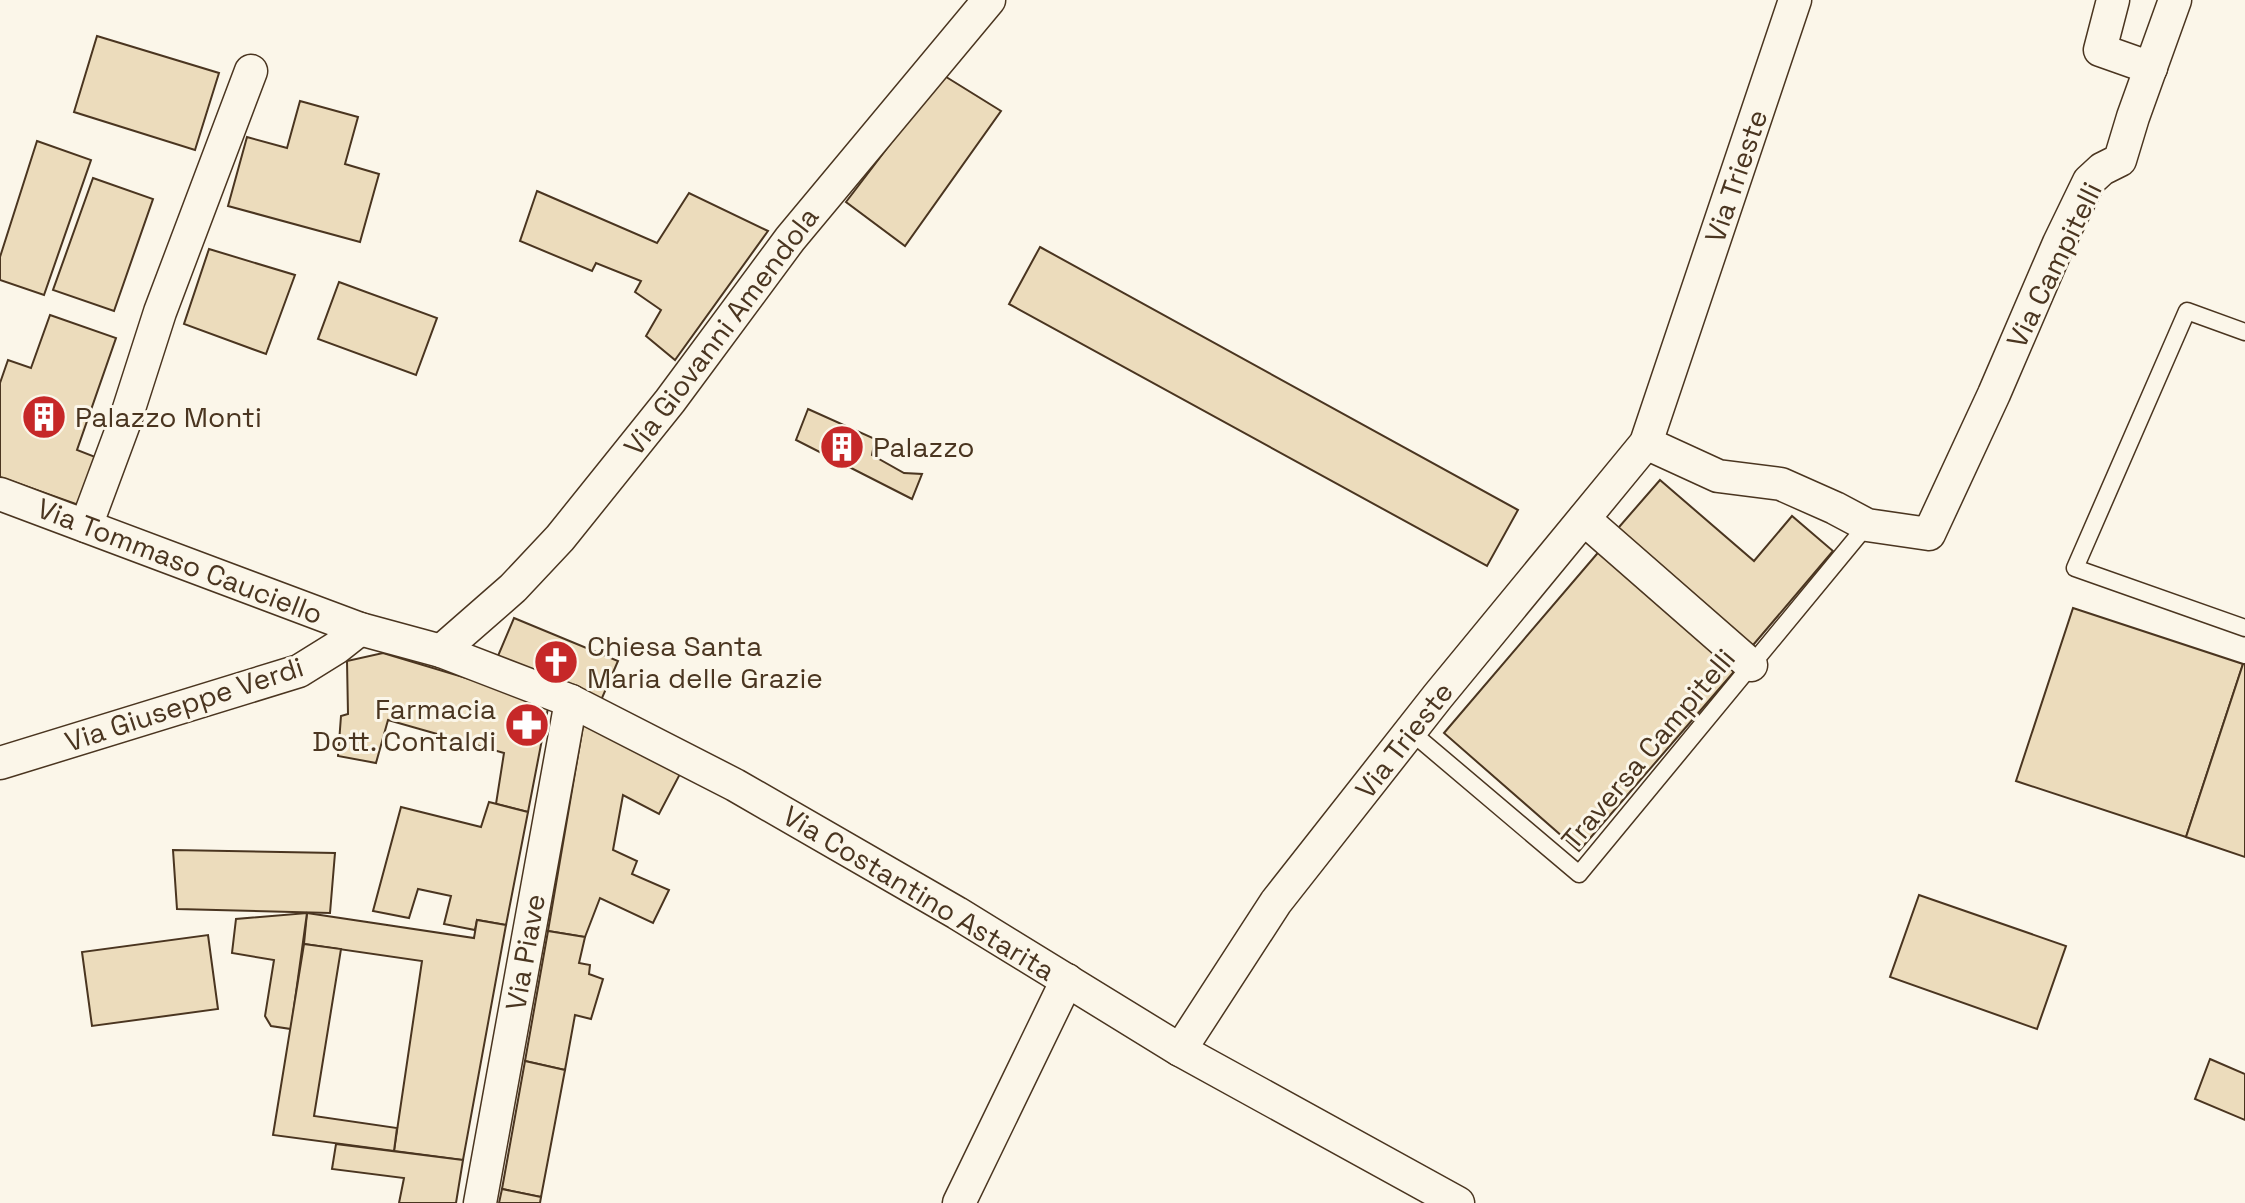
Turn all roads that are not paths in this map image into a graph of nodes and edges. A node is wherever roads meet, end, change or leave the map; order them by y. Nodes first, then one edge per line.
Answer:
1 (989, 0) edge
2 (1795, 0) edge
3 (2113, 0) edge
4 (2175, 0) edge
5 (2151, 68) junction
6 (251, 71) dead end
7 (2245, 332) edge
8 (1646, 443) junction
9 (0, 494) edge
10 (1584, 519) junction
11 (1867, 525) junction
12 (86, 526) junction
13 (2245, 628) edge
14 (360, 629) junction
15 (441, 651) junction
16 (1751, 665) junction
17 (571, 701) junction
18 (1410, 731) junction
19 (0, 763) edge
20 (1067, 980) junction
21 (1180, 1050) junction
22 (480, 1203) edge
23 (959, 1203) edge
24 (1458, 1203) edge

1 - 15 street, Via Giovanni Amendola
2 - 8 street, Via Trieste
3 - 5 street
4 - 5 street, Via Campitelli
5 - 11 street, Via Campitelli
6 - 12 street
7 - 13 lane
8 - 10 street, Via Trieste
8 - 11 street
9 - 12 street, Via Tommaso Cauciello
10 - 16 street
10 - 18 street, Via Trieste
11 - 16 lane, Traversa Campitelli
12 - 14 street, Via Tommaso Cauciello
14 - 15 street, Via Costantino Astarita
14 - 19 street, Via Giuseppe Verdi
15 - 17 street, Via Costantino Astarita
16 - 18 lane, Traversa Campitelli
17 - 20 street, Via Costantino Astarita
17 - 22 street, Via Piave
18 - 21 street, Via Trieste
20 - 21 street, Via Costantino Astarita
20 - 23 street
21 - 24 street, Via Costantino Astarita

